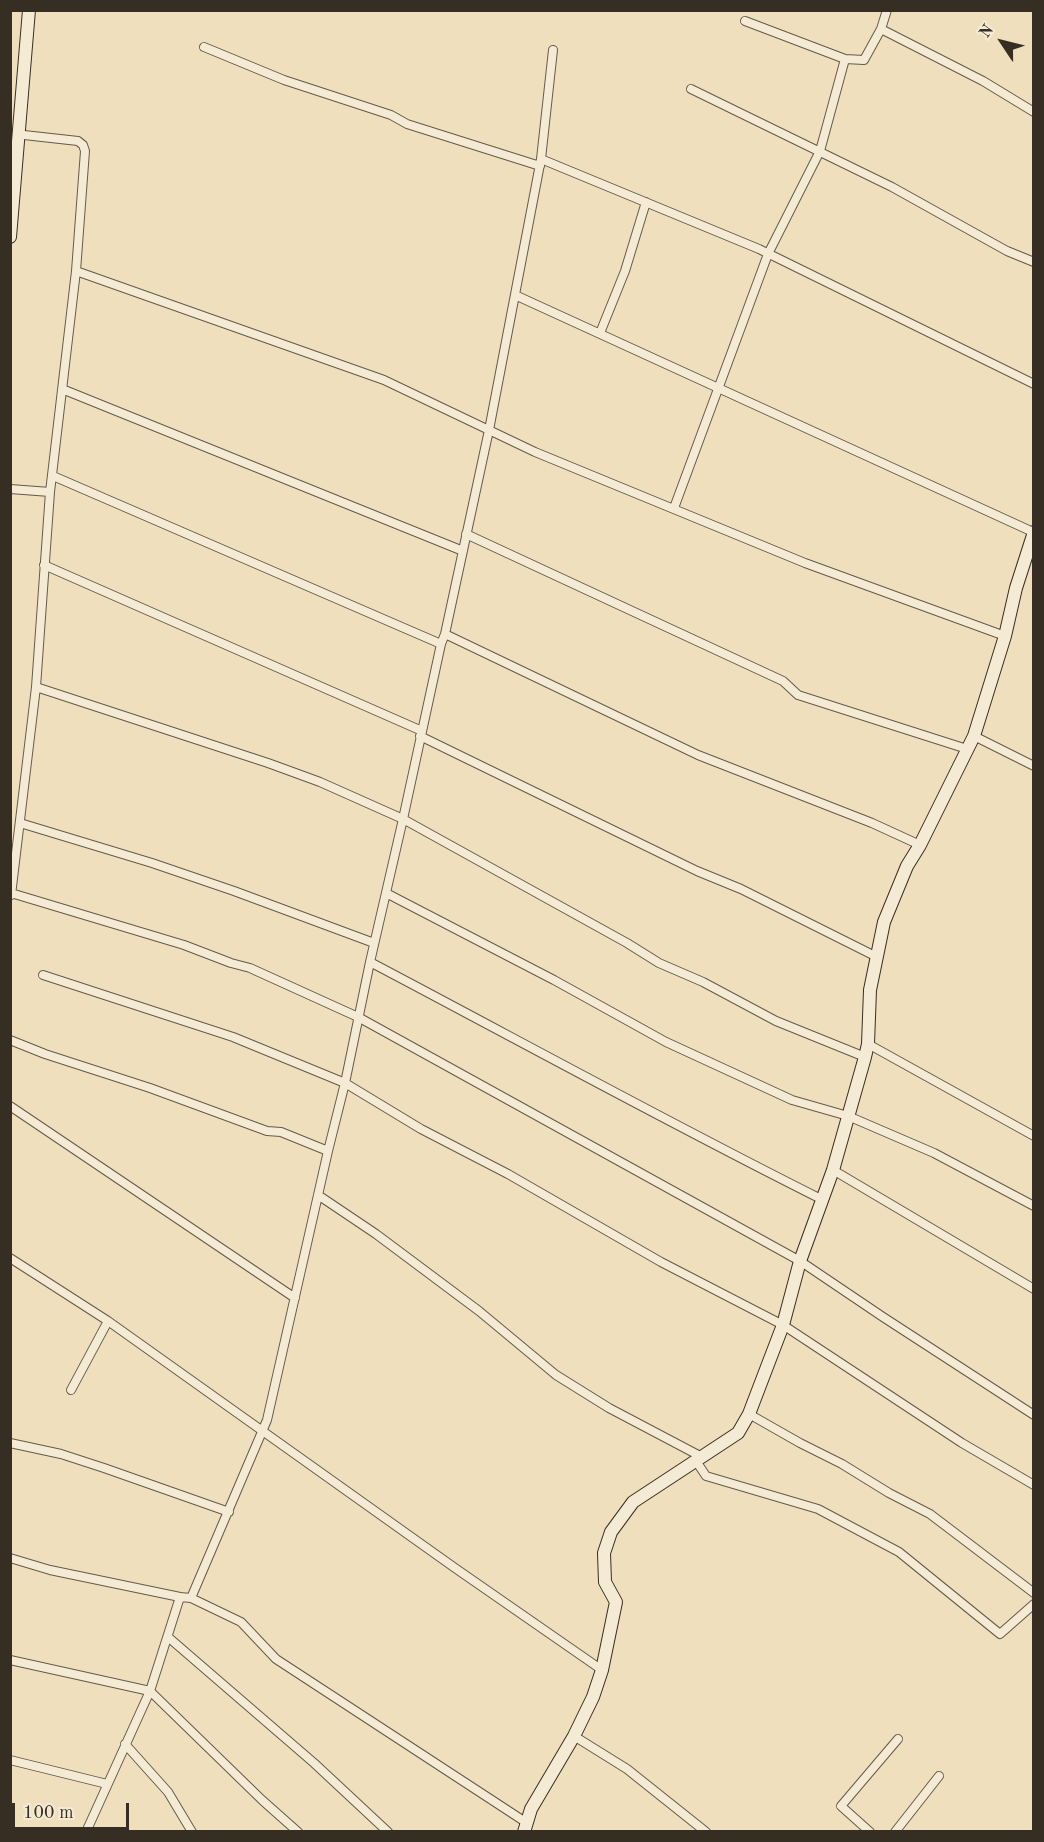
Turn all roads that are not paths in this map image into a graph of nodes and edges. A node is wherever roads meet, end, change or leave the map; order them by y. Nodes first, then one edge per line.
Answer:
1 (29, 10) edge
2 (887, 10) edge
3 (745, 21) dead end
4 (881, 29) junction
5 (204, 47) dead end
6 (553, 50) dead end
7 (845, 59) junction
8 (691, 89) dead end
9 (1034, 112) edge
10 (18, 134) edge
11 (820, 151) junction
12 (540, 162) junction
13 (646, 202) junction
14 (10, 237) edge
15 (768, 254) junction
16 (1034, 262) edge
17 (76, 271) junction
18 (515, 295) junction
19 (600, 333) junction
20 (1034, 384) edge
21 (718, 387) junction
22 (62, 389) junction
23 (489, 430) junction
24 (52, 476) junction
25 (10, 489) edge
26 (50, 492) junction
27 (674, 508) junction
28 (1034, 532) edge
29 (466, 534) junction
30 (463, 551) junction
31 (44, 565) junction
32 (445, 634) junction
33 (1005, 636) junction
34 (441, 644) junction
35 (36, 687) junction
36 (421, 733) junction
37 (974, 736) junction
38 (967, 749) junction
39 (1034, 766) edge
40 (403, 819) junction
41 (20, 823) junction
42 (920, 845) junction
43 (386, 893) junction
44 (11, 894) edge
45 (374, 943) junction
46 (877, 957) junction
47 (370, 962) junction
48 (43, 975) dead end
49 (358, 1017) junction
50 (10, 1040) edge
51 (868, 1044) junction
52 (865, 1057) junction
53 (345, 1083) junction
54 (10, 1106) edge
55 (848, 1116) junction
56 (1034, 1136) edge
57 (328, 1151) junction
58 (833, 1170) junction
59 (318, 1195) junction
60 (821, 1199) junction
61 (1034, 1206) edge
62 (13, 1260) edge
63 (800, 1261) junction
64 (10, 1272) edge
65 (1034, 1289) edge
66 (295, 1298) junction
67 (108, 1321) junction
68 (783, 1325) junction
69 (71, 1390) dead end
70 (749, 1414) junction
71 (1034, 1415) edge
72 (263, 1431) junction
73 (10, 1443) edge
74 (699, 1459) junction
75 (1034, 1485) edge
76 (229, 1512) junction
77 (10, 1558) edge
78 (1034, 1593) edge
79 (180, 1597) junction
80 (191, 1598) junction
81 (1034, 1604) edge
82 (168, 1637) junction
83 (10, 1660) edge
84 (602, 1670) junction
85 (150, 1691) junction
86 (574, 1736) junction
87 (898, 1738) dead end
88 (125, 1744) junction
89 (10, 1760) edge
90 (939, 1776) dead end
91 (107, 1784) junction
92 (525, 1827) edge
93 (86, 1832) edge
94 (192, 1832) edge
95 (298, 1832) edge
96 (388, 1832) edge
97 (706, 1832) edge
98 (870, 1832) edge
99 (895, 1832) edge

1 - 10 street
2 - 4 street
3 - 7 street
4 - 7 street
4 - 9 street
5 - 12 street
6 - 12 street
7 - 11 street
8 - 11 street
10 - 14 street
10 - 17 street
11 - 15 street
11 - 16 street
12 - 13 street
12 - 18 street
13 - 15 street
13 - 19 street
15 - 20 street
15 - 21 street
17 - 22 street
17 - 23 street
18 - 19 street
18 - 23 street
19 - 21 street
21 - 27 street
21 - 28 street
22 - 24 street
22 - 30 street
23 - 27 street
23 - 29 street
24 - 26 street
24 - 34 street
25 - 26 street
26 - 31 street
27 - 33 street
28 - 33 street
29 - 30 street
29 - 38 street
30 - 32 street
31 - 35 street
31 - 36 street
32 - 34 street
32 - 42 street
33 - 37 street
34 - 36 street
35 - 40 street
35 - 41 street
36 - 40 street
36 - 46 street
37 - 38 street
37 - 39 street
38 - 42 street
40 - 43 street
40 - 52 street
41 - 44 street
41 - 45 street
42 - 46 street
43 - 45 street
43 - 55 street
44 - 49 street
45 - 47 street
46 - 51 street
47 - 49 street
47 - 60 street
48 - 53 street
49 - 53 street
49 - 63 street
50 - 57 street
51 - 52 street
51 - 56 street
52 - 55 street
53 - 57 street
53 - 68 street
54 - 66 street
55 - 58 street
55 - 61 street
57 - 59 street
58 - 60 street
58 - 65 street
59 - 66 street
59 - 74 street
60 - 63 street
62 - 64 street
62 - 67 street
63 - 68 street
63 - 71 street
66 - 72 street
67 - 69 street
67 - 72 street
68 - 70 street
68 - 75 street
70 - 74 street
70 - 78 street
72 - 76 street
72 - 84 street
73 - 76 street
74 - 81 street
74 - 84 street
76 - 80 street
77 - 79 street
79 - 80 street
79 - 82 street
80 - 92 street
82 - 85 street
82 - 96 street
83 - 85 street
84 - 86 street
85 - 88 street
85 - 95 street
86 - 92 street
86 - 97 street
87 - 98 street
88 - 91 street
88 - 94 street
89 - 91 street
90 - 99 street
91 - 93 street

